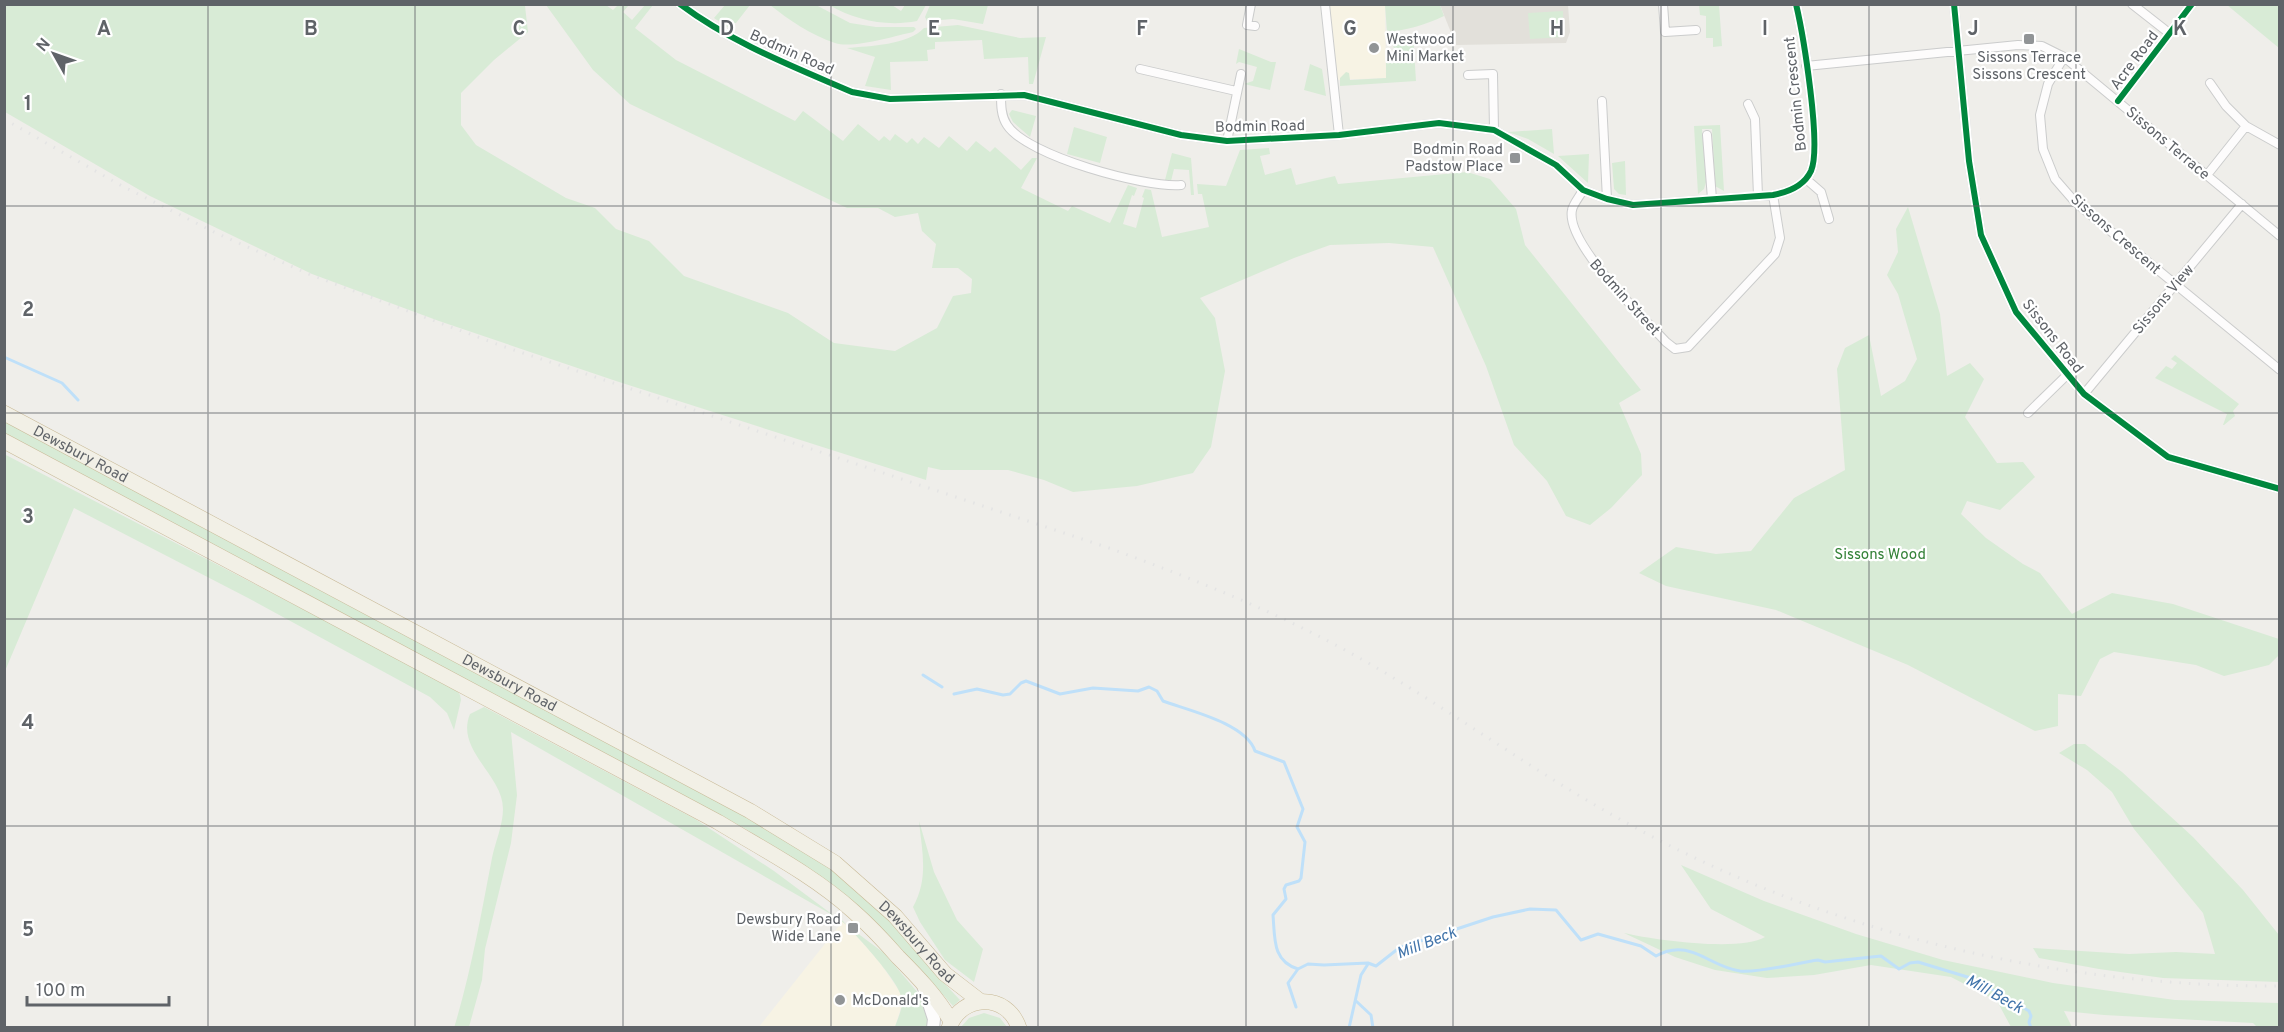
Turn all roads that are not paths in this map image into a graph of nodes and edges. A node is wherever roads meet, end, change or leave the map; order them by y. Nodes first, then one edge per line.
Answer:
1 (680, 4) edge
2 (1251, 4) edge
3 (1325, 4) edge
4 (1663, 4) edge
5 (1796, 4) edge
6 (1954, 4) edge
7 (2132, 4) edge
8 (2192, 4) edge
9 (1255, 26) dead end
10 (1696, 30) dead end
11 (2169, 33) junction
12 (1958, 50) junction
13 (2064, 57) junction
14 (1806, 66) junction
15 (1140, 69) dead end
16 (1241, 74) dead end
17 (1468, 75) dead end
18 (2210, 83) dead end
19 (1236, 91) junction
20 (1001, 94) junction
21 (1602, 101) dead end
22 (2118, 101) junction
23 (1748, 104) dead end
24 (2246, 126) junction
25 (1494, 130) junction
26 (1339, 135) junction
27 (1707, 135) dead end
28 (1227, 141) junction
29 (2280, 145) edge
30 (2206, 175) junction
31 (1806, 179) junction
32 (1181, 185) dead end
33 (1583, 190) junction
34 (1773, 195) junction
35 (1758, 196) junction
36 (1607, 199) junction
37 (1712, 199) junction
38 (2242, 204) junction
39 (1829, 219) dead end
40 (2280, 236) edge
41 (2174, 284) junction
42 (2280, 370) edge
43 (2068, 374) junction
44 (2085, 394) junction
45 (2028, 413) dead end
46 (4, 414) edge
47 (4, 441) edge
48 (2280, 489) edge
49 (921, 980) junction
50 (980, 1001) junction
51 (950, 1024) edge
52 (933, 1028) edge
53 (1019, 1028) edge

1 - 20 street, Bodmin Road
2 - 9 street
3 - 26 street
4 - 10 street
5 - 14 street, Bodmin Crescent
6 - 12 street, Sissons Road
7 - 11 street
8 - 11 street, Acre Road
11 - 22 street, Acre Road
12 - 13 street, Sissons Terrace
12 - 14 street, Sissons Terrace
12 - 43 street, Sissons Road
13 - 22 street, Sissons Terrace
13 - 41 street, Sissons Crescent
14 - 31 street, Bodmin Crescent
15 - 19 street
16 - 19 street
17 - 25 street
18 - 24 street
19 - 28 street
20 - 28 street, Bodmin Road
20 - 32 street
21 - 36 street
22 - 30 street, Sissons Terrace
23 - 35 street
24 - 29 street
24 - 30 street
25 - 26 street, Bodmin Road
25 - 33 street, Bodmin Road
26 - 28 street, Bodmin Road
27 - 37 street
30 - 38 street, Sissons Terrace
31 - 34 street, Bodmin Road
31 - 39 street
33 - 34 street, Bodmin Street
33 - 36 street, Bodmin Road
34 - 35 street, Bodmin Road
35 - 37 street, Bodmin Road
36 - 37 street, Bodmin Road
38 - 40 street, Sissons Terrace
38 - 41 street, Sissons View
41 - 42 street, Sissons Crescent
41 - 44 street, Sissons View
43 - 44 street, Sissons Road
43 - 45 street
44 - 48 street, Sissons Road
46 - 50 highway, Dewsbury Road
47 - 49 highway, Dewsbury Road
49 - 51 highway, Dewsbury Road
49 - 52 main road
50 - 51 highway, Dewsbury Road
50 - 53 highway, Dewsbury Road

